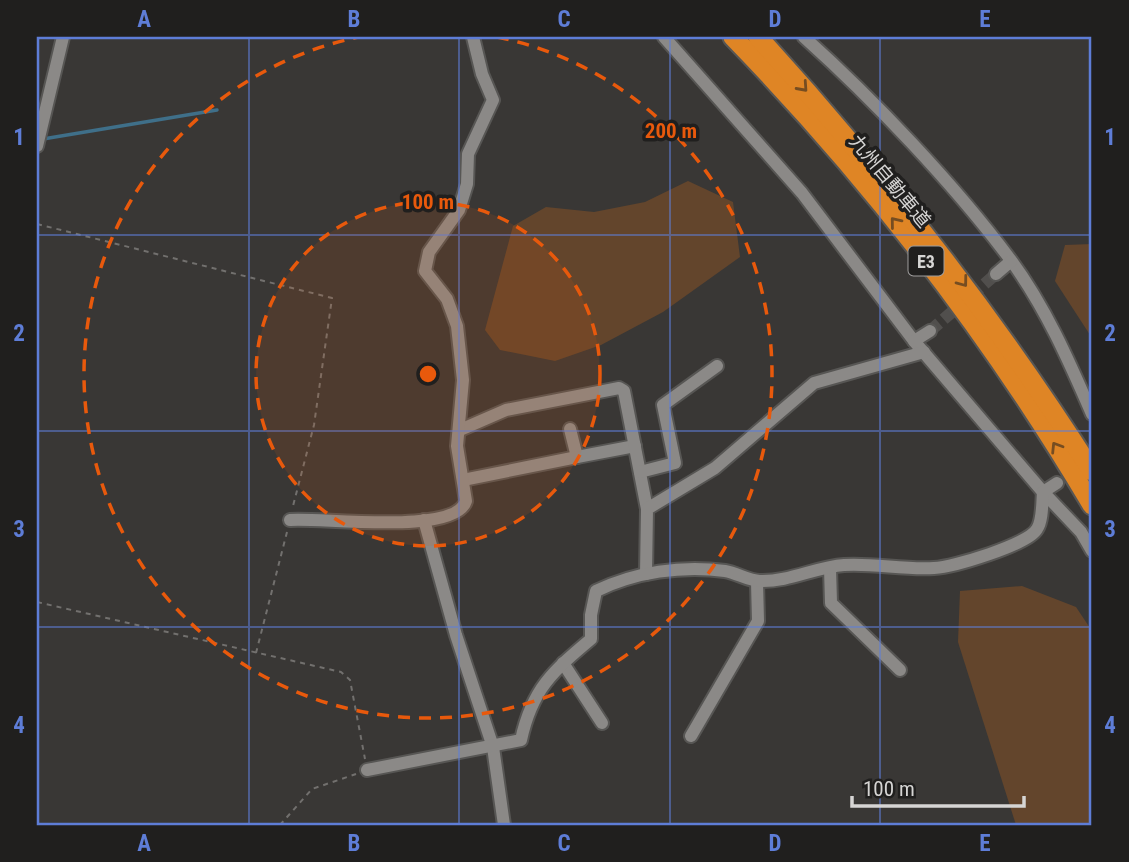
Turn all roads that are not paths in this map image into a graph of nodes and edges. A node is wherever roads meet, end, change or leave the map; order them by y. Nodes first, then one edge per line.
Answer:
1 (64, 37) edge
2 (473, 37) edge
3 (664, 37) edge
4 (733, 37) edge
5 (758, 37) edge
6 (804, 37) edge
7 (37, 146) edge
8 (1011, 261) junction
9 (996, 274) tunnel mouth
10 (930, 331) tunnel mouth
11 (914, 341) junction
12 (924, 352) junction
13 (718, 366) dead end
14 (1092, 414) edge
15 (570, 429) dead end
16 (460, 430) junction
17 (635, 446) junction
18 (576, 457) junction
19 (1092, 471) edge
20 (640, 472) junction
21 (463, 480) junction
22 (1057, 483) dead end
23 (1043, 492) junction
24 (1092, 505) edge
25 (647, 509) junction
26 (290, 520) road end
27 (424, 520) junction
28 (1092, 551) edge
29 (830, 568) junction
30 (646, 575) junction
31 (757, 582) junction
32 (563, 663) junction
33 (901, 670) dead end
34 (602, 723) dead end
35 (691, 736) dead end
36 (493, 747) junction
37 (367, 770) road end
38 (504, 825) edge

1 - 7 street
2 - 16 street
3 - 11 street
24 -> 4 highway, 九州自動車道 / E3
5 -> 19 highway, 九州自動車道 / E3
6 - 8 street
8 - 9 street
8 - 14 street
10 - 11 street
11 - 12 street
12 - 23 street
12 - 25 street
13 - 20 street
15 - 18 street
16 - 17 street
16 - 21 street
17 - 18 street
17 - 20 street
18 - 21 street
20 - 25 street
21 - 27 street
22 - 23 street
23 - 28 street
23 - 29 street
25 - 30 street
26 - 27 street
27 - 36 street
29 - 31 street
29 - 33 street
30 - 31 street
30 - 32 street
31 - 35 street
32 - 34 street
32 - 36 street
36 - 37 street
36 - 38 street

